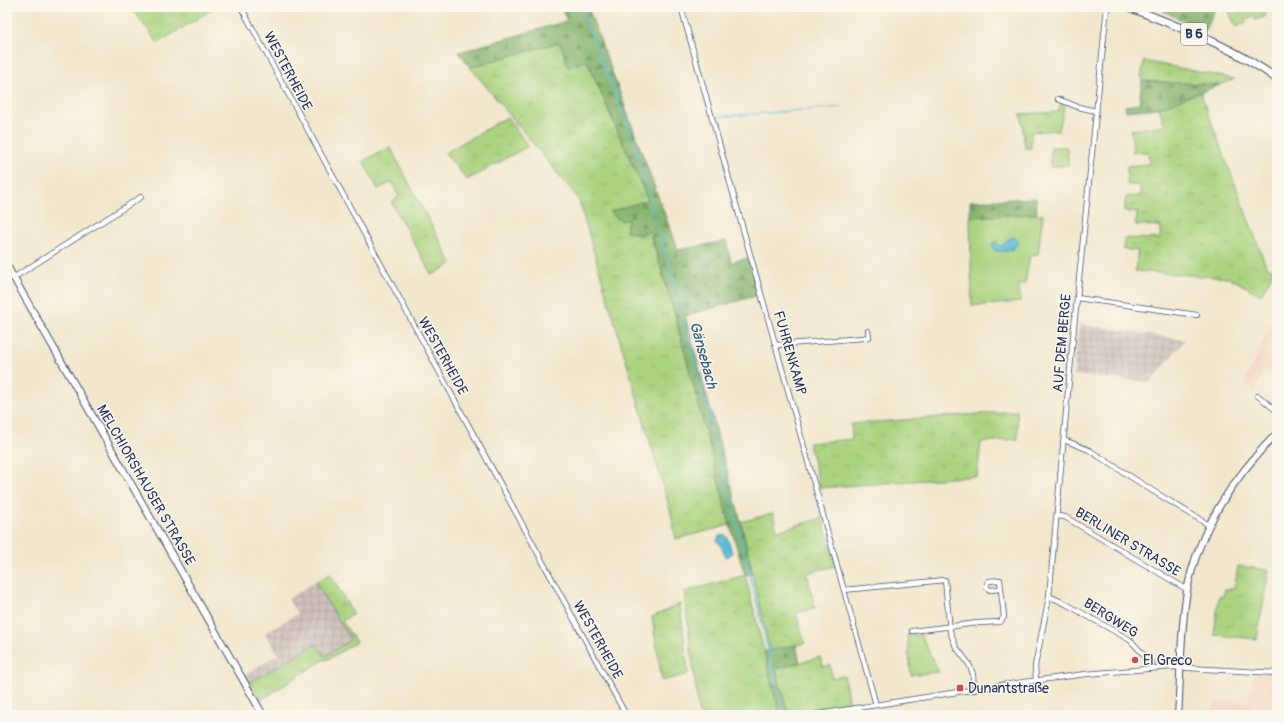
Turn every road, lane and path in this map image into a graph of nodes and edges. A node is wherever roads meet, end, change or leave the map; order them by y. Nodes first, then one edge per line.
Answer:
1 (241, 7) edge
2 (681, 7) edge
3 (1106, 7) edge
4 (1129, 7) edge
5 (1277, 79) edge
6 (1058, 99) dead end
7 (1096, 111) junction
8 (141, 197) dead end
9 (7, 266) edge
10 (13, 278) junction
11 (1077, 298) junction
12 (1197, 315) dead end
13 (868, 331) dead end
14 (776, 345) junction
15 (1258, 396) dead end
16 (1277, 411) edge
17 (1277, 433) edge
18 (1064, 440) junction
19 (1057, 516) junction
20 (1209, 525) junction
21 (1001, 589) dead end
22 (844, 590) junction
23 (1188, 590) junction
24 (1049, 597) junction
25 (950, 627) junction
26 (912, 631) dead end
27 (1152, 668) junction
28 (1181, 668) junction
29 (1277, 673) edge
30 (1036, 681) junction
31 (974, 690) junction
32 (876, 705) junction
33 (842, 713) edge
34 (263, 715) edge
35 (626, 715) edge
36 (813, 715) edge
37 (1178, 715) edge

1 - 35 street, WESTERHEIDE
2 - 14 street, FUHRENKAMP
3 - 7 street, AUF DEM BERGE
4 - 5 main road, B 6
6 - 7 street
7 - 11 street, AUF DEM BERGE
8 - 10 street
9 - 10 street, MELCHIORSHAUSER STRASSE
10 - 34 street, MELCHIORSHAUSER STRASSE
11 - 12 street
11 - 18 street, AUF DEM BERGE
13 - 14 street
14 - 22 street, FUHRENKAMP
15 - 16 street
17 - 20 street
18 - 19 street, AUF DEM BERGE
18 - 20 street
19 - 23 street, BERLINER STRASSE
19 - 24 street, AUF DEM BERGE
20 - 23 street
21 - 25 street
22 - 25 street
22 - 32 street, FUHRENKAMP
23 - 28 street
24 - 27 street, BERGWEG
24 - 30 street, AUF DEM BERGE
25 - 26 street
25 - 31 street
27 - 28 street
27 - 30 street
28 - 29 street
28 - 37 street
30 - 31 street
31 - 32 street
32 - 33 street
33 - 36 street

